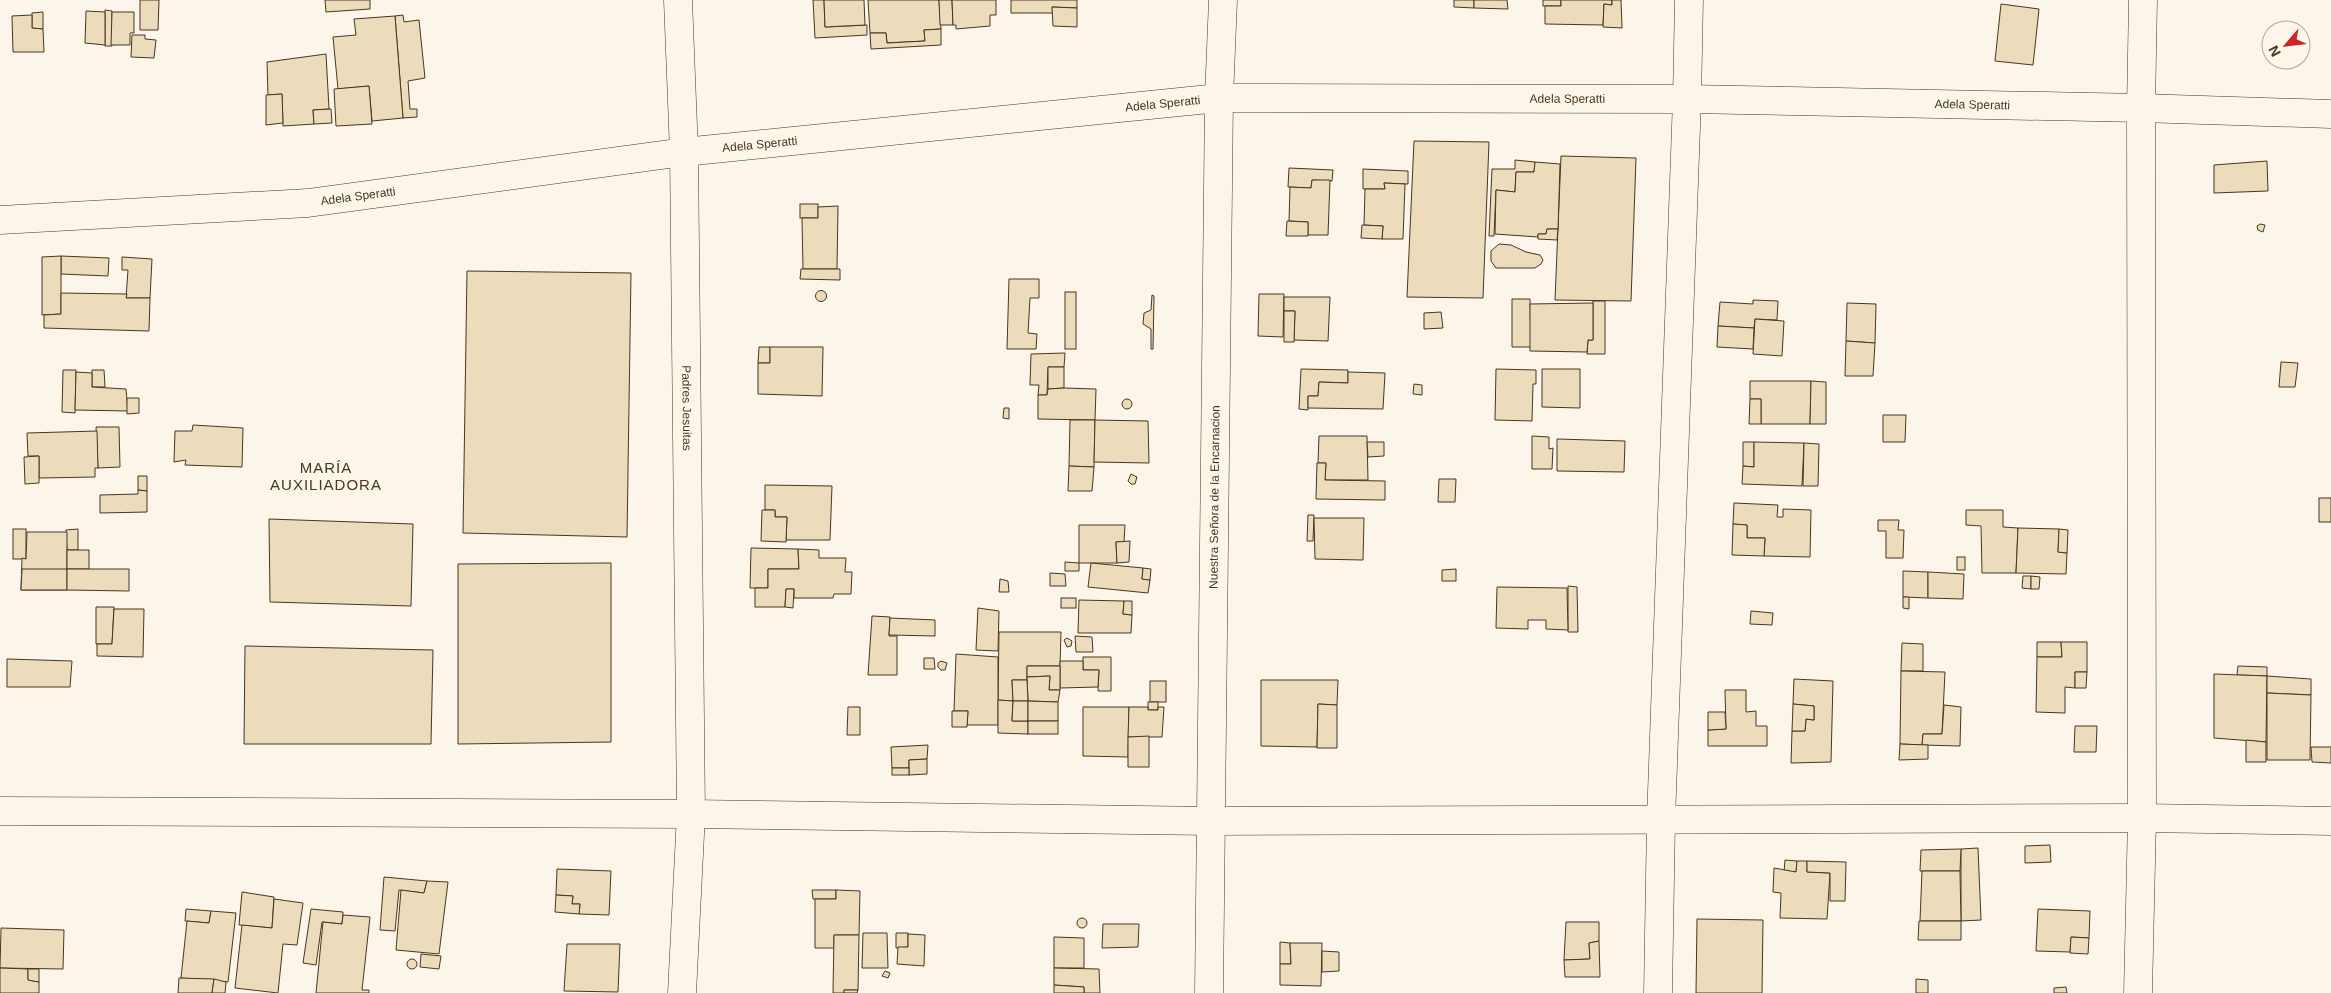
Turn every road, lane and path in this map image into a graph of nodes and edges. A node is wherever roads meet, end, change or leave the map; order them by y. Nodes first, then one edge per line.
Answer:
1 (678, 0) edge
2 (1222, 0) edge
3 (1689, 0) edge
4 (2143, 0) edge
5 (1218, 98) junction
6 (1687, 99) junction
7 (2141, 108) junction
8 (2331, 114) edge
9 (684, 152) junction
10 (0, 220) edge
11 (0, 811) edge
12 (691, 814) junction
13 (2142, 818) junction
14 (1661, 820) junction
15 (1211, 821) junction
16 (2331, 821) edge
17 (682, 993) edge
18 (1209, 993) edge
19 (1658, 993) edge
20 (2138, 993) edge

1 - 9 street, Padres Jesuitas
2 - 5 street, Nuestra Señora de la Encarnacion
3 - 6 street
4 - 7 street
5 - 6 street, Adela Speratti
5 - 9 street, Adela Speratti
5 - 15 street, Nuestra Señora de la Encarnacion
6 - 7 street, Adela Speratti
6 - 14 street
7 - 8 street, Adela Speratti
7 - 13 street
9 - 10 street, Adela Speratti
9 - 12 street, Padres Jesuitas
11 - 12 street
12 - 15 street
12 - 17 street, Padres Jesuitas
13 - 14 street
13 - 16 street
13 - 20 street
14 - 15 street
14 - 19 street
15 - 18 street, Nuestra Señora de la Encarnacion

